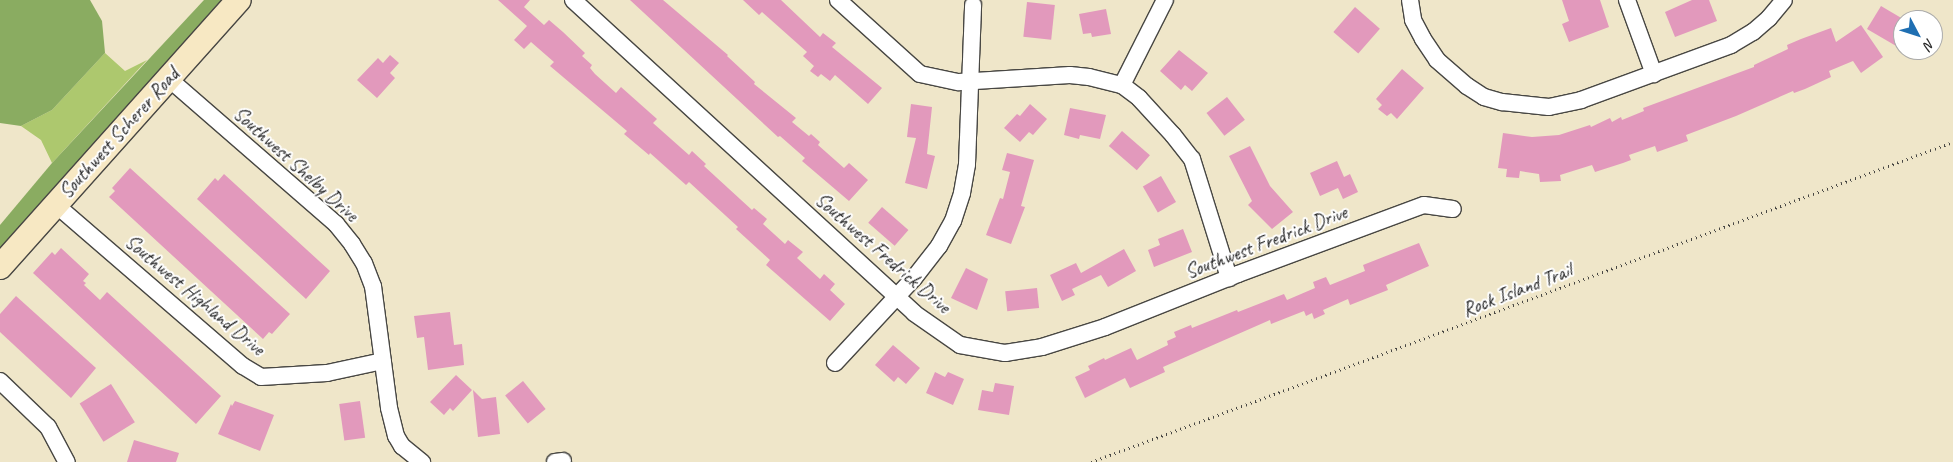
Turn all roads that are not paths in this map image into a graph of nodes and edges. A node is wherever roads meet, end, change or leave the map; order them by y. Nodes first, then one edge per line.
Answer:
1 (239, 0) edge
2 (574, 0) edge
3 (838, 0) edge
4 (1410, 0) edge
5 (1627, 0) edge
6 (1784, 0) edge
7 (1164, 1) edge
8 (972, 5) dead end
9 (1654, 74) junction
10 (168, 78) junction
11 (971, 81) junction
12 (1122, 85) junction
13 (55, 204) junction
14 (1453, 209) dead end
15 (0, 267) edge
16 (1229, 278) junction
17 (896, 297) junction
18 (383, 361) junction
19 (835, 363) dead end
20 (0, 381) edge
21 (417, 461) edge
22 (67, 462) edge

1 - 10 main road, Southwest Scherer Road
2 - 17 street, Southwest Fredrick Drive
3 - 11 street
4 - 9 street
5 - 9 street
6 - 9 street
7 - 12 street
8 - 11 street
10 - 13 main road, Southwest Scherer Road
10 - 18 street, Southwest Shelby Drive
11 - 12 street
11 - 17 street
12 - 16 street
13 - 15 main road, Southwest Scherer Road
13 - 18 street, Southwest Highland Drive
14 - 16 street, Southwest Fredrick Drive
16 - 17 street, Southwest Fredrick Drive
17 - 19 street
18 - 21 street, Southwest Shelby Drive
20 - 22 street

